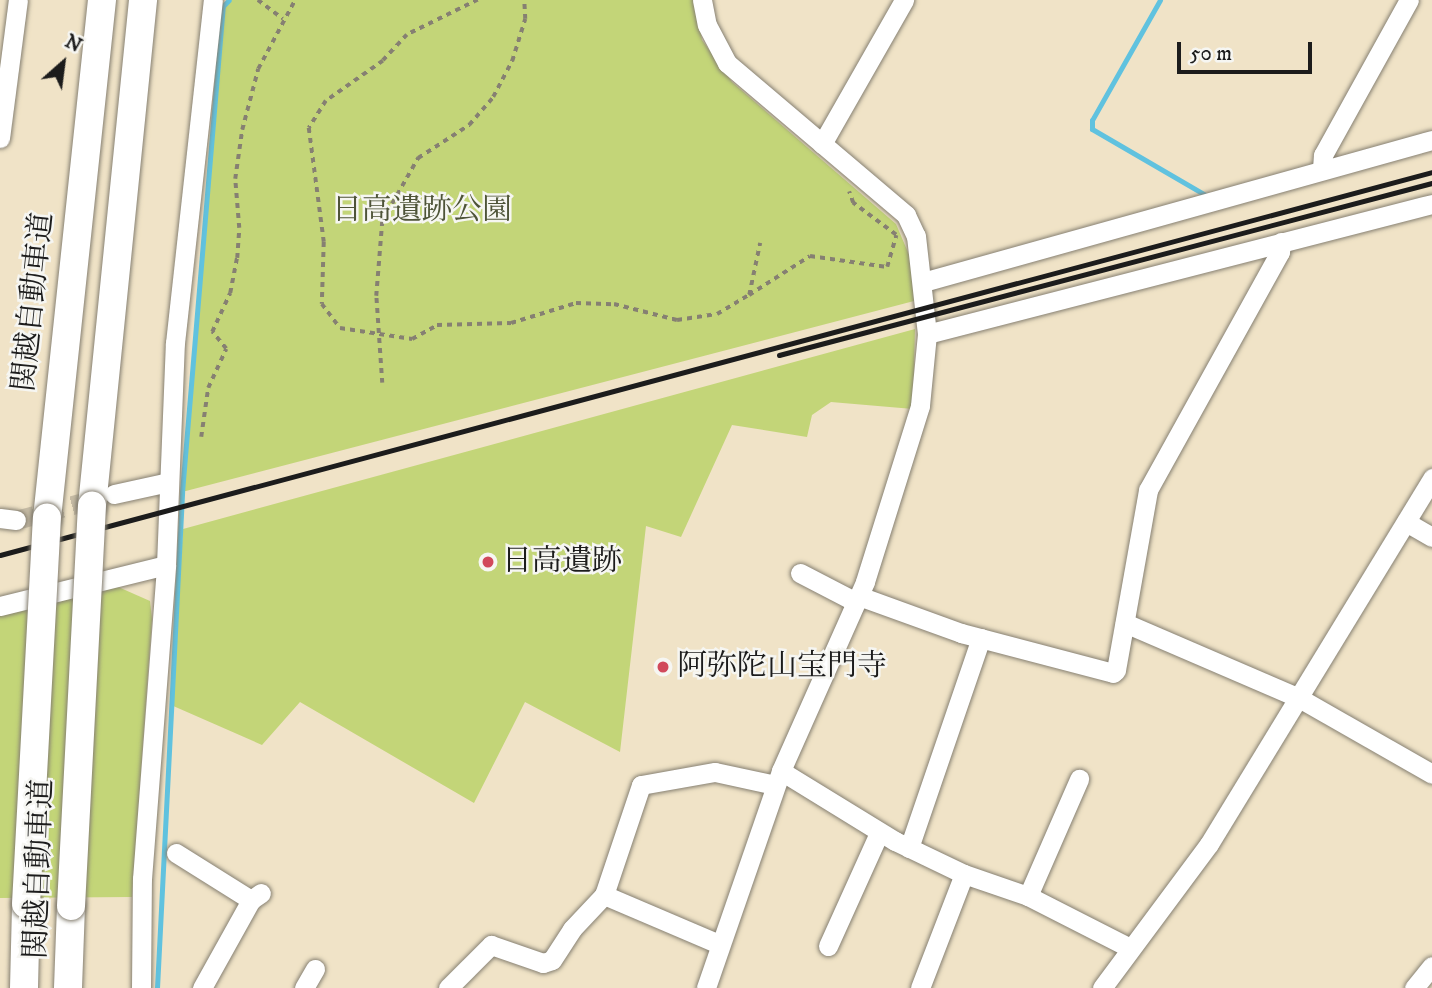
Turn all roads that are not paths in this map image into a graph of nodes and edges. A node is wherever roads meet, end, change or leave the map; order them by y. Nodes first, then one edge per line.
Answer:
1 (18, 0) edge
2 (102, 0) edge
3 (142, 0) edge
4 (213, 0) edge
5 (702, 0) edge
6 (904, 0) edge
7 (1409, 0) edge
8 (0, 138) edge
9 (1432, 140) edge
10 (822, 144) junction
11 (1322, 169) junction
12 (1432, 204) edge
13 (1281, 242) junction
14 (923, 282) junction
15 (927, 334) junction
16 (1432, 478) edge
17 (169, 482) junction
18 (103, 500) junction
19 (1406, 522) junction
20 (1432, 537) edge
21 (166, 565) junction
22 (800, 573) dead end
23 (857, 599) junction
24 (0, 606) edge
25 (1125, 623) junction
26 (981, 638) junction
27 (1299, 698) junction
28 (1432, 774) edge
29 (778, 778) junction
30 (1079, 779) dead end
31 (879, 833) junction
32 (909, 848) junction
33 (176, 853) dead end
34 (964, 874) junction
35 (604, 895) junction
36 (1028, 896) junction
37 (719, 944) junction
38 (828, 946) dead end
39 (1130, 948) junction
40 (1432, 966) edge
41 (315, 969) dead end
42 (24, 988) edge
43 (68, 988) edge
44 (141, 988) edge
45 (202, 988) edge
46 (304, 988) edge
47 (448, 988) edge
48 (706, 988) edge
49 (920, 988) edge
50 (1102, 988) edge
51 (1414, 988) edge

1 - 8 street
2 - 42 highway, 関越自動車道, bridge
3 - 18 highway, 関越自動車道
4 - 17 street
5 - 10 street
6 - 10 street
7 - 11 street
9 - 11 street
10 - 14 street
11 - 14 street
12 - 13 street
13 - 15 street
13 - 25 street
14 - 15 street
15 - 23 street
16 - 19 street
17 - 18 street
17 - 21 street
18 - 43 highway, 関越自動車道, bridge
19 - 20 street
19 - 27 street
21 - 24 street
21 - 44 street
22 - 23 street
23 - 26 street
23 - 29 street
25 - 26 street
25 - 27 street
26 - 32 street
27 - 28 street
27 - 39 street
29 - 31 street
29 - 35 street
29 - 37 street
30 - 36 street
31 - 32 street
31 - 38 street
32 - 34 street
33 - 45 street
34 - 36 street
34 - 49 street
35 - 37 street
35 - 47 street
36 - 39 street
37 - 48 street
39 - 50 street
40 - 51 street
41 - 46 street

